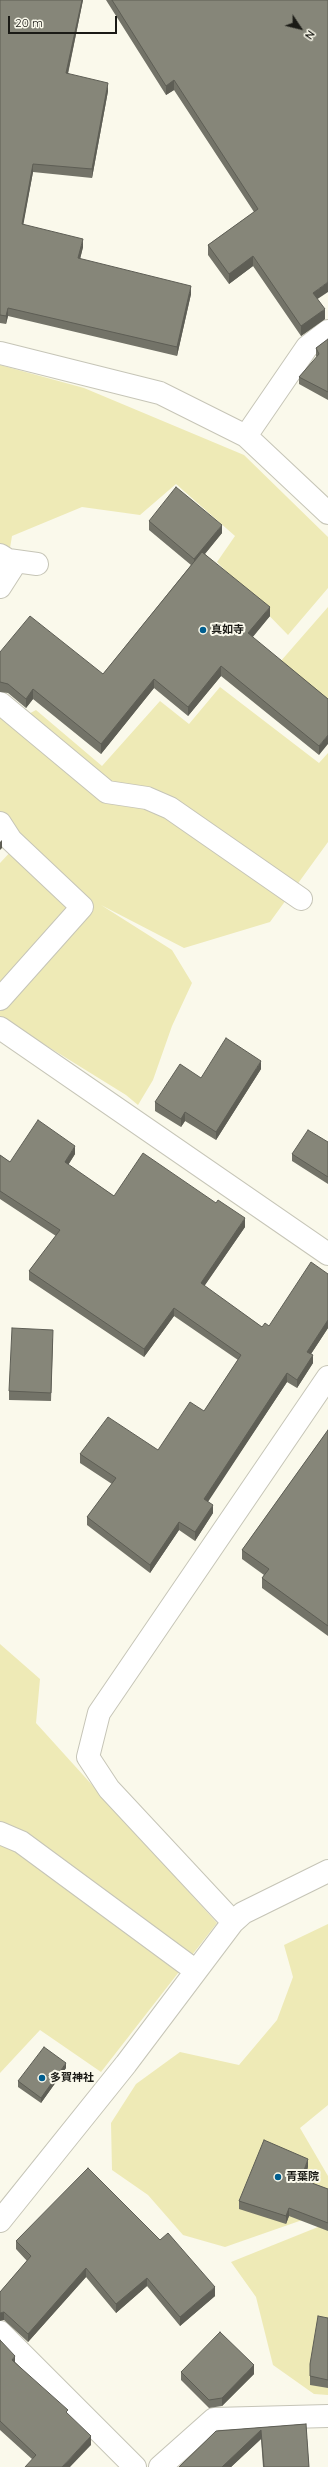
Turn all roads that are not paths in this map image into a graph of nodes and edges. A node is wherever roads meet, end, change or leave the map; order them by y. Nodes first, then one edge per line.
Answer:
1 (328, 331) edge
2 (0, 353) edge
3 (246, 436) junction
4 (328, 513) edge
5 (18, 560) edge
6 (0, 587) edge
7 (0, 703) edge
8 (0, 823) edge
9 (301, 899) dead end
10 (0, 999) edge
11 (0, 1028) edge
12 (328, 1254) edge
13 (328, 1377) edge
14 (0, 1833) edge
15 (328, 1871) edge
16 (233, 1922) junction
17 (196, 1971) junction
18 (0, 2221) edge
19 (0, 2332) edge
20 (328, 2416) edge
21 (135, 2467) edge
22 (160, 2467) edge

1 - 3 street
2 - 3 street
3 - 4 street
5 - 6 street
7 - 9 street
8 - 10 street
11 - 12 street
13 - 16 street
14 - 17 street
15 - 16 street
16 - 17 street
17 - 18 street
19 - 21 street
20 - 22 street

